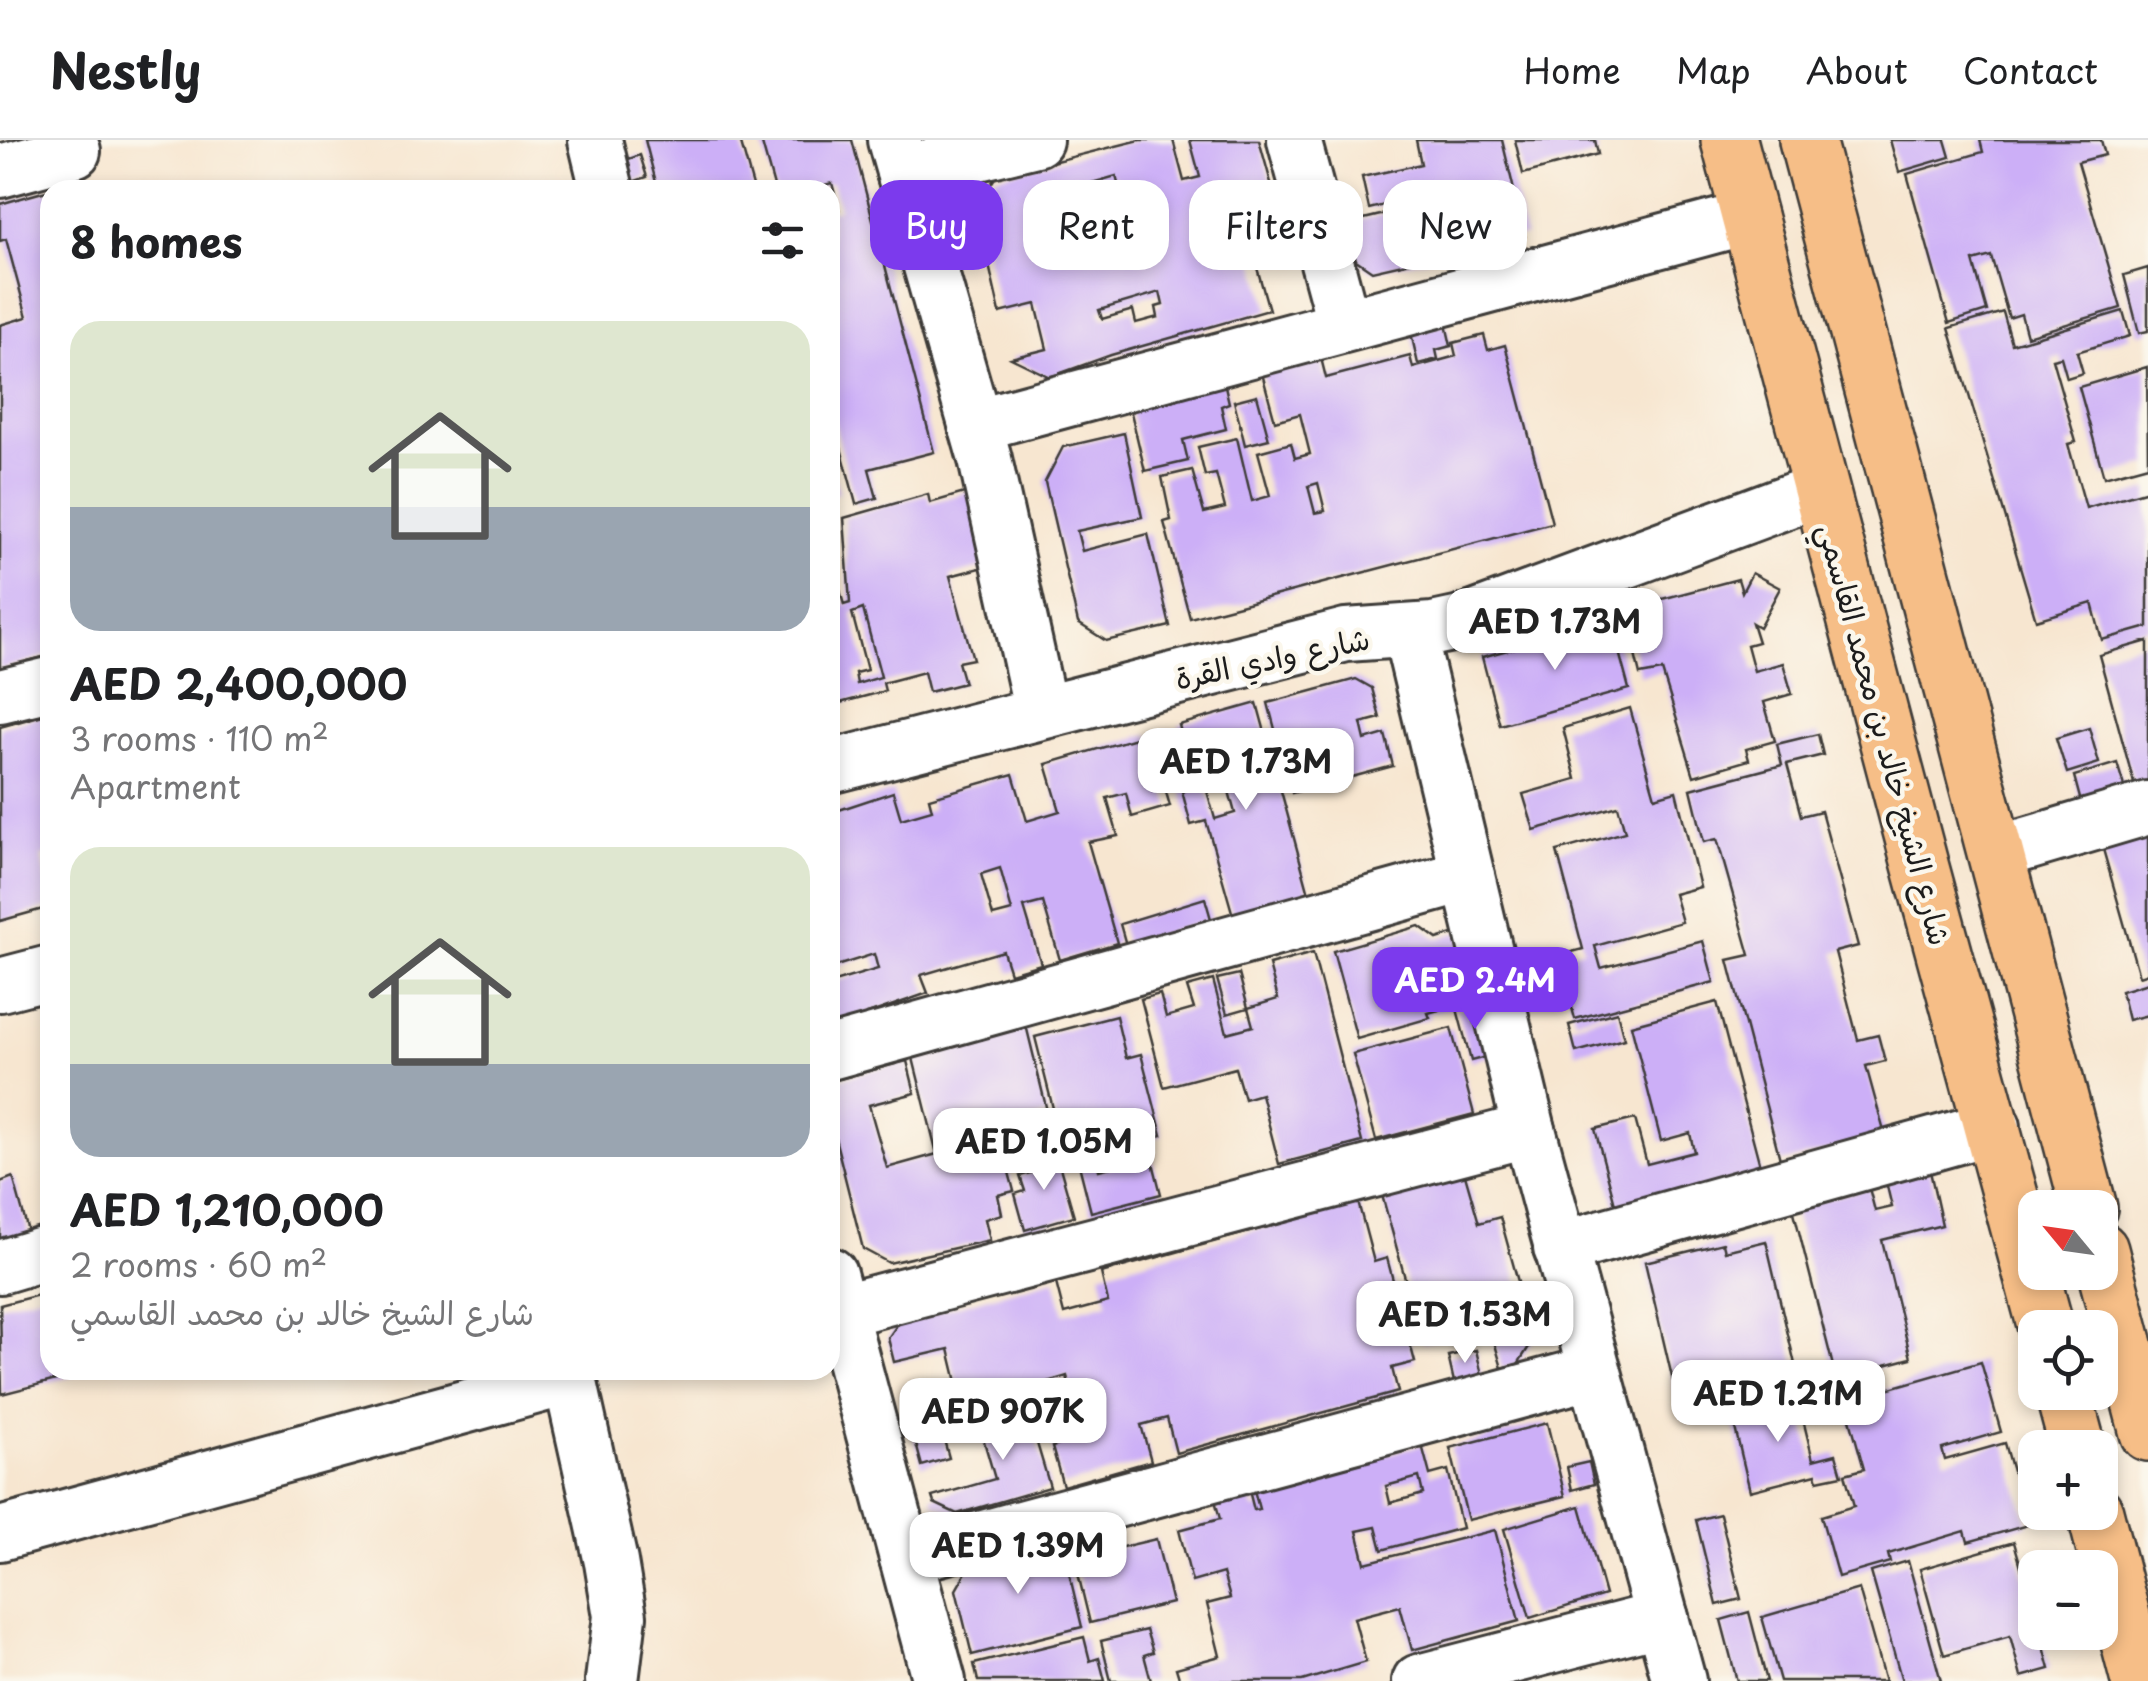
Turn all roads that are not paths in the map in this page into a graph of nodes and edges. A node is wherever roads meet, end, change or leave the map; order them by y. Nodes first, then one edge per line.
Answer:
1 (596, 140) edge
2 (1036, 140) edge
3 (1294, 140) edge
4 (1729, 140) edge
5 (1807, 140) edge
6 (899, 156) edge
7 (76, 160) edge
8 (0, 170) edge
9 (605, 180) edge
10 (1750, 217) junction
11 (1344, 325) junction
12 (975, 425) junction
13 (1821, 489) junction
14 (1408, 631) junction
15 (40, 686) edge
16 (0, 696) edge
17 (1041, 712) junction
18 (840, 764) edge
19 (2148, 808) edge
20 (1996, 853) junction
21 (1468, 876) junction
22 (40, 975) edge
23 (0, 985) edge
24 (840, 1049) edge
25 (1994, 1127) junction
26 (1529, 1130) junction
27 (2084, 1190) edge
28 (1560, 1248) junction
29 (40, 1255) edge
30 (0, 1267) edge
31 (2110, 1290) edge
32 (840, 1291) edge
33 (2041, 1310) edge
34 (840, 1311) edge
35 (1593, 1372) junction
36 (548, 1380) edge
37 (570, 1380) edge
38 (2148, 1433) edge
39 (2099, 1530) edge
40 (0, 1534) edge
41 (906, 1558) junction
42 (1662, 1618) junction
43 (612, 1681) edge
44 (939, 1681) edge
45 (1419, 1681) edge
46 (1679, 1681) edge
47 (2139, 1681) edge

1 - 9 street
2 - 6 street
3 - 11 street
4 - 10 main road, شارع الشيخ خالد بن محمد القاسمي
5 - 20 main road
6 - 12 street
7 - 8 street
10 - 11 street
10 - 13 main road, شارع الشيخ خالد بن محمد القاسمي
11 - 12 street
12 - 17 street
13 - 14 street, شارع وادي القرة
13 - 25 main road, شارع الشيخ خالد بن محمد القاسمي
14 - 17 street, شارع وادي القرة
14 - 21 street
15 - 16 street
17 - 18 street, شارع وادي القرة
19 - 20 street
20 - 27 main road
21 - 24 street
21 - 26 street
22 - 23 street
25 - 28 street
25 - 33 main road, شارع الشيخ خالد بن محمد القاسمي
26 - 28 street
26 - 32 street
28 - 35 street
29 - 30 street
31 - 38 main road
34 - 41 street
35 - 41 street
35 - 42 street
36 - 40 street
37 - 43 street
39 - 47 main road
41 - 44 street
42 - 45 street
42 - 46 street

